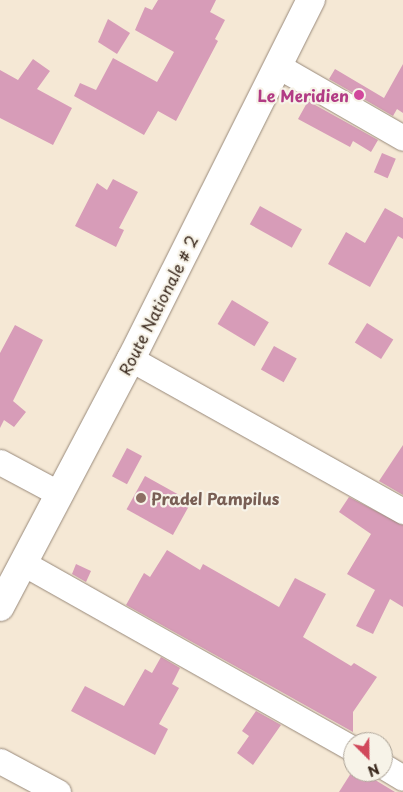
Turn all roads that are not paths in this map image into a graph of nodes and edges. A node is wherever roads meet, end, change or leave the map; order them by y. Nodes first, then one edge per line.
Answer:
1 (311, 0) edge
2 (278, 66) junction
3 (403, 138) edge
4 (131, 359) junction
5 (0, 462) edge
6 (60, 494) junction
7 (403, 511) edge
8 (23, 563) junction
9 (0, 608) edge
10 (343, 744) edge
11 (0, 761) edge
12 (58, 792) edge

1 - 2 main road, Route Nationale # 2
2 - 3 street
2 - 4 main road, Route Nationale # 2
4 - 6 main road, Route Nationale # 2
4 - 7 street
5 - 6 street
6 - 8 main road, Route Nationale # 2
8 - 9 main road, Route Nationale # 2
8 - 10 street
11 - 12 street

